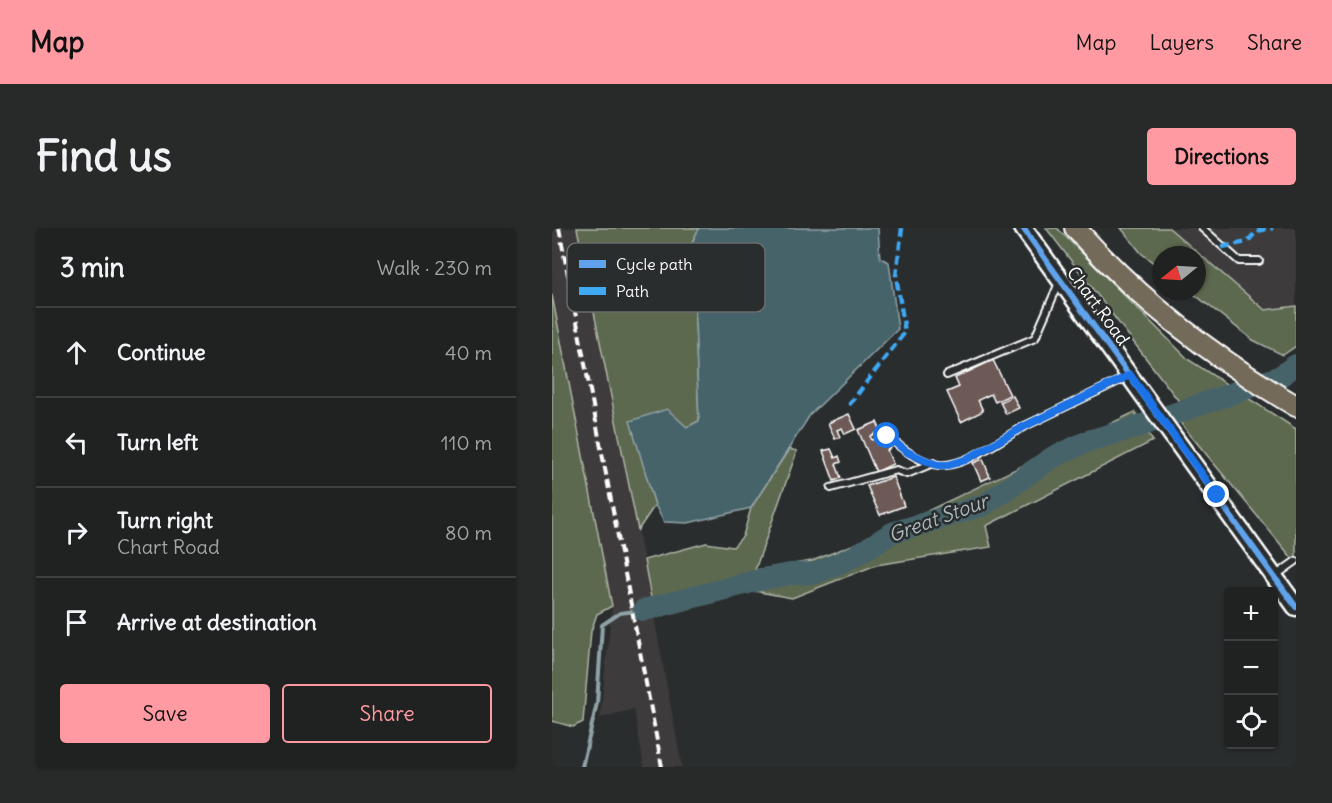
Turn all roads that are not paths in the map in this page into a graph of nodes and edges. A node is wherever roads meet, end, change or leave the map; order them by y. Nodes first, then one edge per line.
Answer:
1 (1023, 228) edge
2 (1075, 228) edge
3 (1203, 228) edge
4 (1259, 261) dead end
5 (1060, 280) junction
6 (947, 375) dead end
7 (1130, 375) junction
8 (1296, 406) edge
9 (887, 436) dead end
10 (933, 463) junction
11 (831, 488) dead end
12 (1296, 561) edge
13 (1274, 576) junction
14 (1296, 607) edge

1 - 5 street, Chart Road
2 - 8 main road
3 - 4 lane
5 - 6 lane
5 - 7 street, Chart Road
7 - 10 lane
7 - 13 street, Chart Road
9 - 10 lane
10 - 11 lane
12 - 13 lane
13 - 14 street, Chart Road

